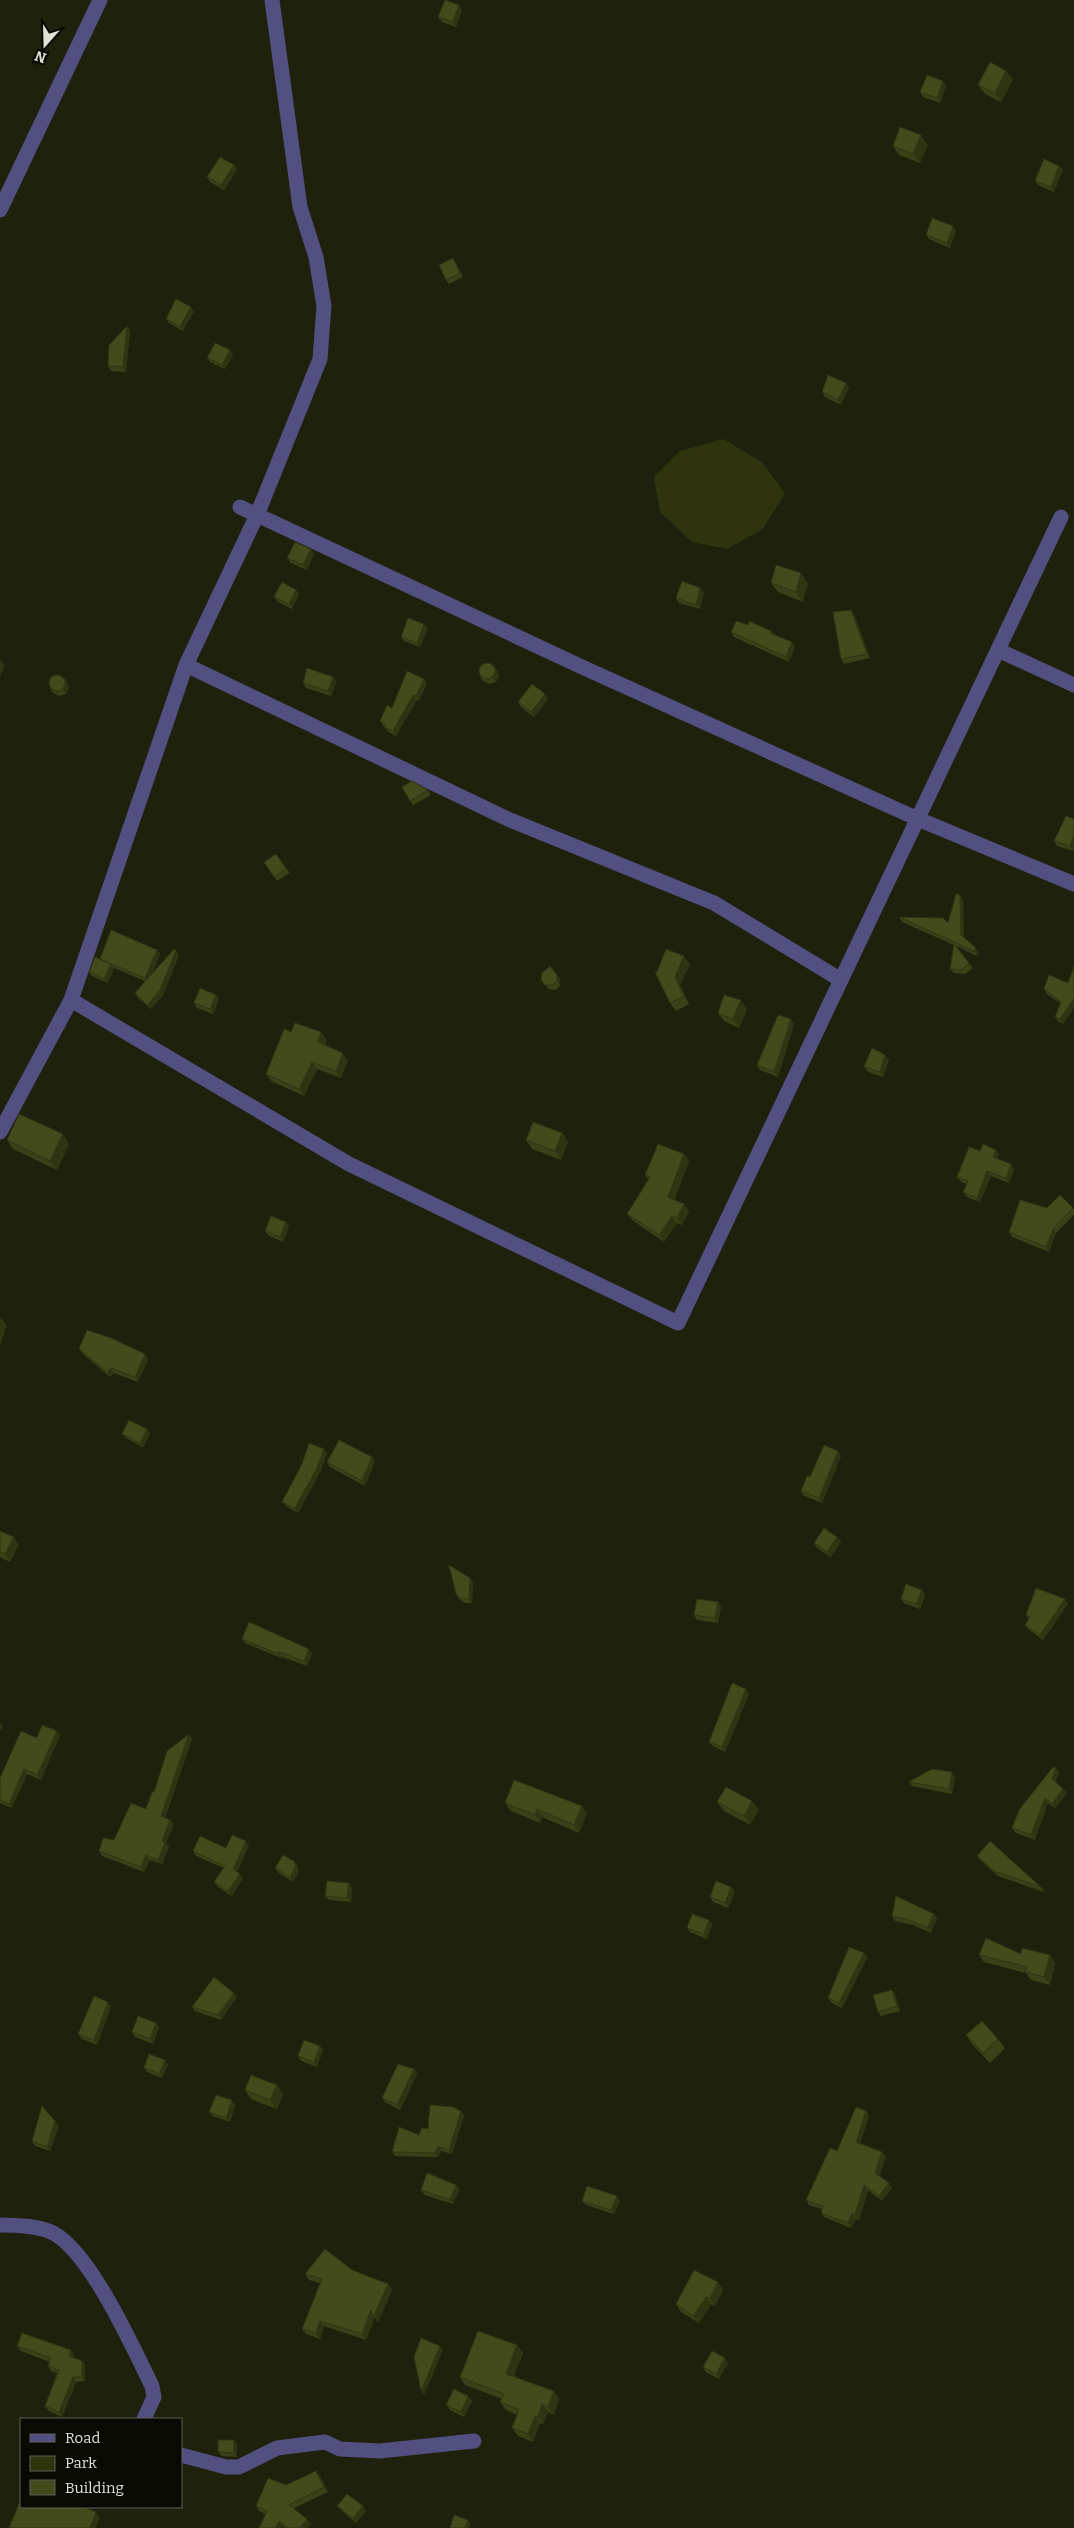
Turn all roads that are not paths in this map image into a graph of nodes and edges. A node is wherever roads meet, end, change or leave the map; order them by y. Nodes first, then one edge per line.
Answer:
1 (100, 0) edge
2 (272, 0) edge
3 (0, 210) edge
4 (240, 507) dead end
5 (257, 515) junction
6 (1061, 517) dead end
7 (998, 650) junction
8 (186, 665) junction
9 (1074, 685) edge
10 (918, 819) junction
11 (1074, 884) edge
12 (841, 980) junction
13 (72, 1000) junction
14 (0, 1132) edge
15 (0, 2225) edge
16 (144, 2418) edge
17 (474, 2441) dead end
18 (182, 2455) edge

1 - 3 street
2 - 5 street
4 - 5 street
5 - 8 street
5 - 10 street
6 - 7 street
7 - 9 street
7 - 10 street
8 - 12 street
8 - 13 street
10 - 11 street
10 - 12 street
12 - 13 street
13 - 14 street
15 - 16 street
17 - 18 street

